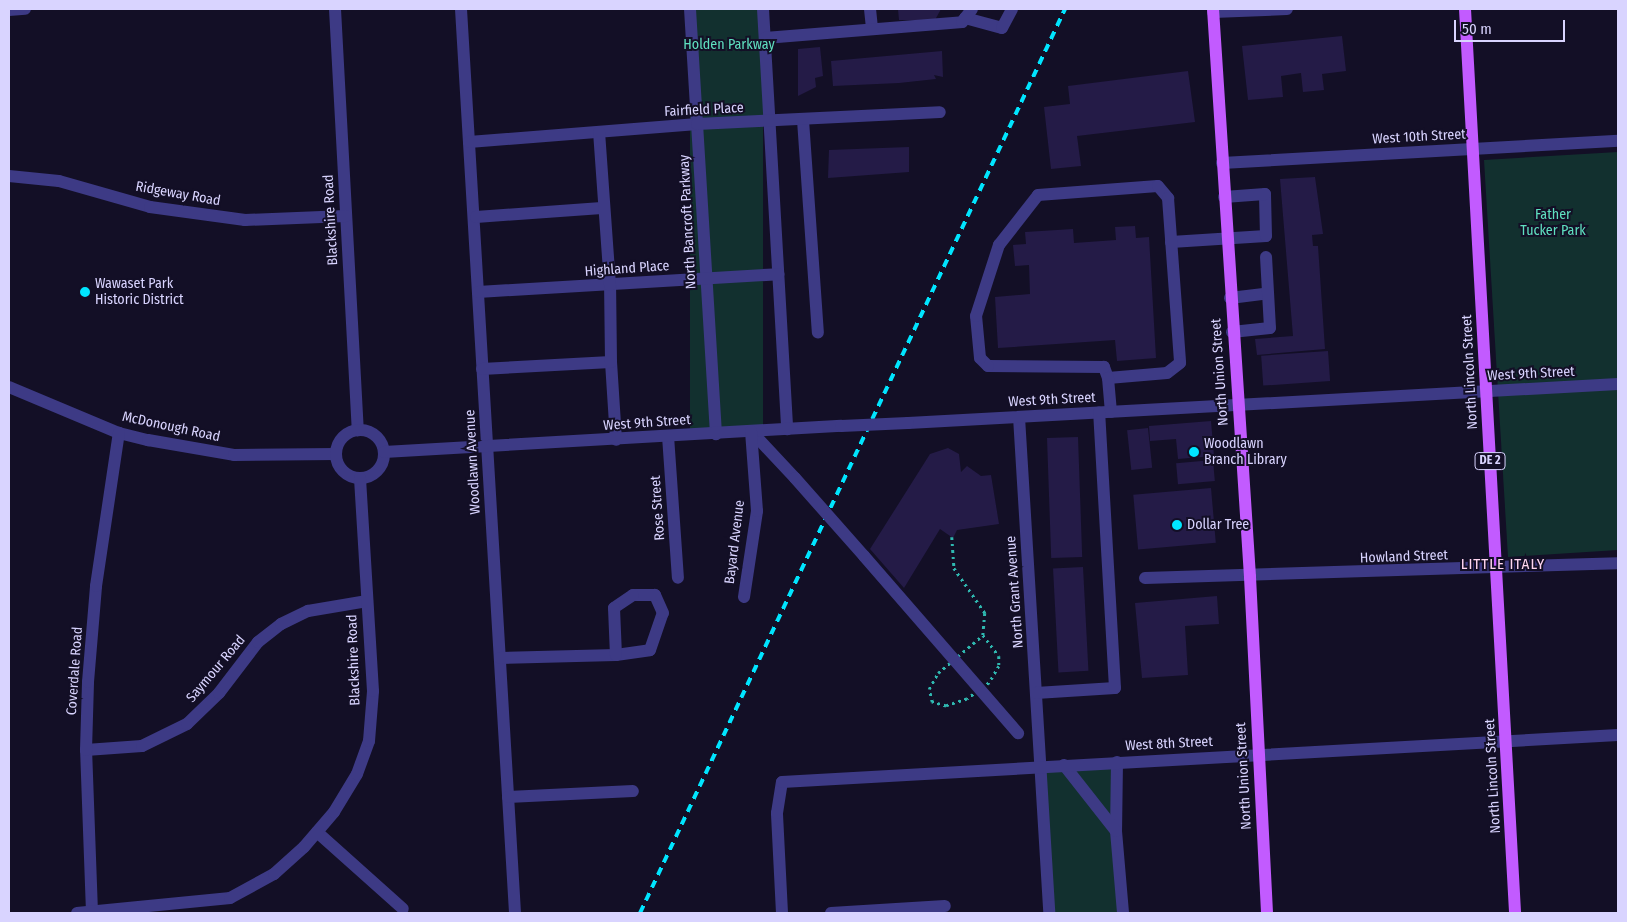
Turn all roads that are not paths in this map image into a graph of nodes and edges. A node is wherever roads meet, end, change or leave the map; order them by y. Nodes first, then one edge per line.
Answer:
1 (25, 9) edge
2 (335, 9) edge
3 (461, 9) edge
4 (690, 9) edge
5 (763, 9) edge
6 (870, 9) edge
7 (1012, 9) edge
8 (1287, 9) edge
9 (1465, 9) edge
10 (9, 10) edge
11 (1213, 10) edge
12 (968, 14) edge
13 (872, 29) junction
14 (765, 38) junction
15 (940, 112) dead end
16 (803, 120) junction
17 (770, 122) junction
18 (697, 124) junction
19 (599, 132) junction
20 (1618, 141) edge
21 (469, 142) junction
22 (1473, 149) junction
23 (1222, 162) junction
24 (9, 176) edge
25 (1224, 197) junction
26 (602, 208) junction
27 (346, 216) junction
28 (476, 218) junction
29 (1227, 240) junction
30 (1171, 242) junction
31 (1266, 257) dead end
32 (778, 274) junction
33 (706, 279) junction
34 (610, 285) junction
35 (478, 292) junction
36 (1268, 293) junction
37 (1230, 298) junction
38 (818, 332) dead end
39 (1232, 332) junction
40 (611, 362) junction
41 (482, 368) junction
42 (1108, 378) junction
43 (1618, 384) edge
44 (9, 387) edge
45 (1486, 391) junction
46 (1236, 405) junction
47 (1105, 412) junction
48 (1019, 417) junction
49 (787, 429) junction
50 (358, 430) junction
51 (751, 431) junction
52 (119, 433) junction
53 (716, 434) junction
54 (668, 436) junction
55 (616, 440) junction
56 (487, 448) junction
57 (384, 452) junction
58 (336, 454) junction
59 (360, 478) junction
60 (1618, 564) edge
61 (1495, 570) junction
62 (1250, 577) junction
63 (678, 578) dead end
64 (1145, 578) dead end
65 (744, 597) dead end
66 (367, 601) junction
67 (616, 655) junction
68 (500, 658) junction
69 (1036, 693) junction
70 (1018, 733) dead end
71 (1618, 735) edge
72 (1506, 741) junction
73 (86, 750) junction
74 (1258, 755) junction
75 (1117, 762) junction
76 (1064, 765) junction
77 (1040, 766) junction
78 (633, 791) dead end
79 (508, 797) junction
80 (317, 832) junction
81 (1116, 832) junction
82 (945, 906) dead end
83 (403, 909) dead end
84 (92, 912) edge
85 (77, 913) edge
86 (515, 913) edge
87 (782, 913) edge
88 (831, 913) edge
89 (1049, 913) edge
90 (1123, 913) edge
91 (1267, 913) edge
92 (1515, 913) edge

1 - 10 street
2 - 27 street, Blackshire Road
3 - 21 street, Woodlawn Avenue
4 - 18 street, North Bancroft Parkway
5 - 14 street
6 - 13 street
7 - 12 street
8 - 11 street
9 - 22 main road, North Lincoln Street / DE 2
11 - 23 main road, North Union Street
12 - 13 street
13 - 14 street
14 - 17 street
15 - 16 street, Fairfield Place
16 - 17 street, Fairfield Place
16 - 38 street
17 - 18 street, Fairfield Place
17 - 32 street
18 - 19 street, Fairfield Place
18 - 33 street, North Bancroft Parkway
19 - 21 street, Fairfield Place
19 - 26 street
20 - 22 street, West 10th Street
21 - 28 street, Woodlawn Avenue
22 - 23 street, West 10th Street
22 - 45 main road, North Lincoln Street / DE 2
23 - 25 main road, North Union Street
24 - 27 street, Ridgeway Road
25 - 29 main road, North Union Street
25 - 29 street
26 - 28 street
26 - 34 street
27 - 50 street, Blackshire Road
28 - 35 street, Woodlawn Avenue
29 - 30 street
29 - 37 main road, North Union Street
30 - 42 street
30 - 42 street
31 - 36 street
32 - 33 street, Highland Place
32 - 49 street
33 - 34 street, Highland Place
33 - 53 street, North Bancroft Parkway
34 - 35 street, Highland Place
34 - 40 street
35 - 41 street, Woodlawn Avenue
36 - 37 street
36 - 39 street
37 - 39 main road, North Union Street
39 - 46 main road, North Union Street
40 - 41 street
40 - 55 street
41 - 56 street, Woodlawn Avenue
42 - 47 street
43 - 45 street, West 9th Street
44 - 52 street, McDonough Road
45 - 46 street, West 9th Street
45 - 61 main road, North Lincoln Street / DE 2
46 - 47 street, West 9th Street
46 - 62 main road, North Union Street
47 - 48 street, West 9th Street
47 - 69 street
48 - 49 street, West 9th Street, bridge
48 - 69 street, North Grant Avenue
49 - 51 street, West 9th Street
50 - 57 street
50 - 58 street
51 - 53 street, West 9th Street
51 - 65 street, Bayard Avenue
51 - 70 street, bridge
52 - 58 street, McDonough Road
52 - 73 street, Coverdale Road
53 - 54 street, West 9th Street
54 - 55 street, West 9th Street
54 - 63 street, Rose Street
55 - 56 street, West 9th Street
56 - 57 street
56 - 68 street, Woodlawn Avenue
57 - 59 street
58 - 59 street
59 - 66 street, Blackshire Road
60 - 61 street, Howland Street
61 - 62 street, Howland Street
61 - 72 main road, North Lincoln Street / DE 2
62 - 64 street, Howland Street
62 - 74 main road, North Union Street
66 - 73 street, Saymour Road
66 - 80 street, Blackshire Road
67 - 67 street
67 - 68 street
68 - 79 street, Woodlawn Avenue
69 - 77 street, North Grant Avenue
71 - 72 street, West 8th Street
72 - 74 street, West 8th Street
72 - 92 main road, North Lincoln Street / DE 2
73 - 84 street, Coverdale Road
74 - 75 street, West 8th Street
74 - 91 main road, North Union Street
75 - 76 street, West 8th Street
75 - 81 street
76 - 77 street, West 8th Street
76 - 81 street
77 - 87 street, West 8th Street
77 - 89 street, North Grant Avenue
78 - 79 street
79 - 86 street, Woodlawn Avenue
80 - 83 street
80 - 84 street, Blackshire Road
81 - 90 street
82 - 88 street
84 - 85 street, Blackshire Road

